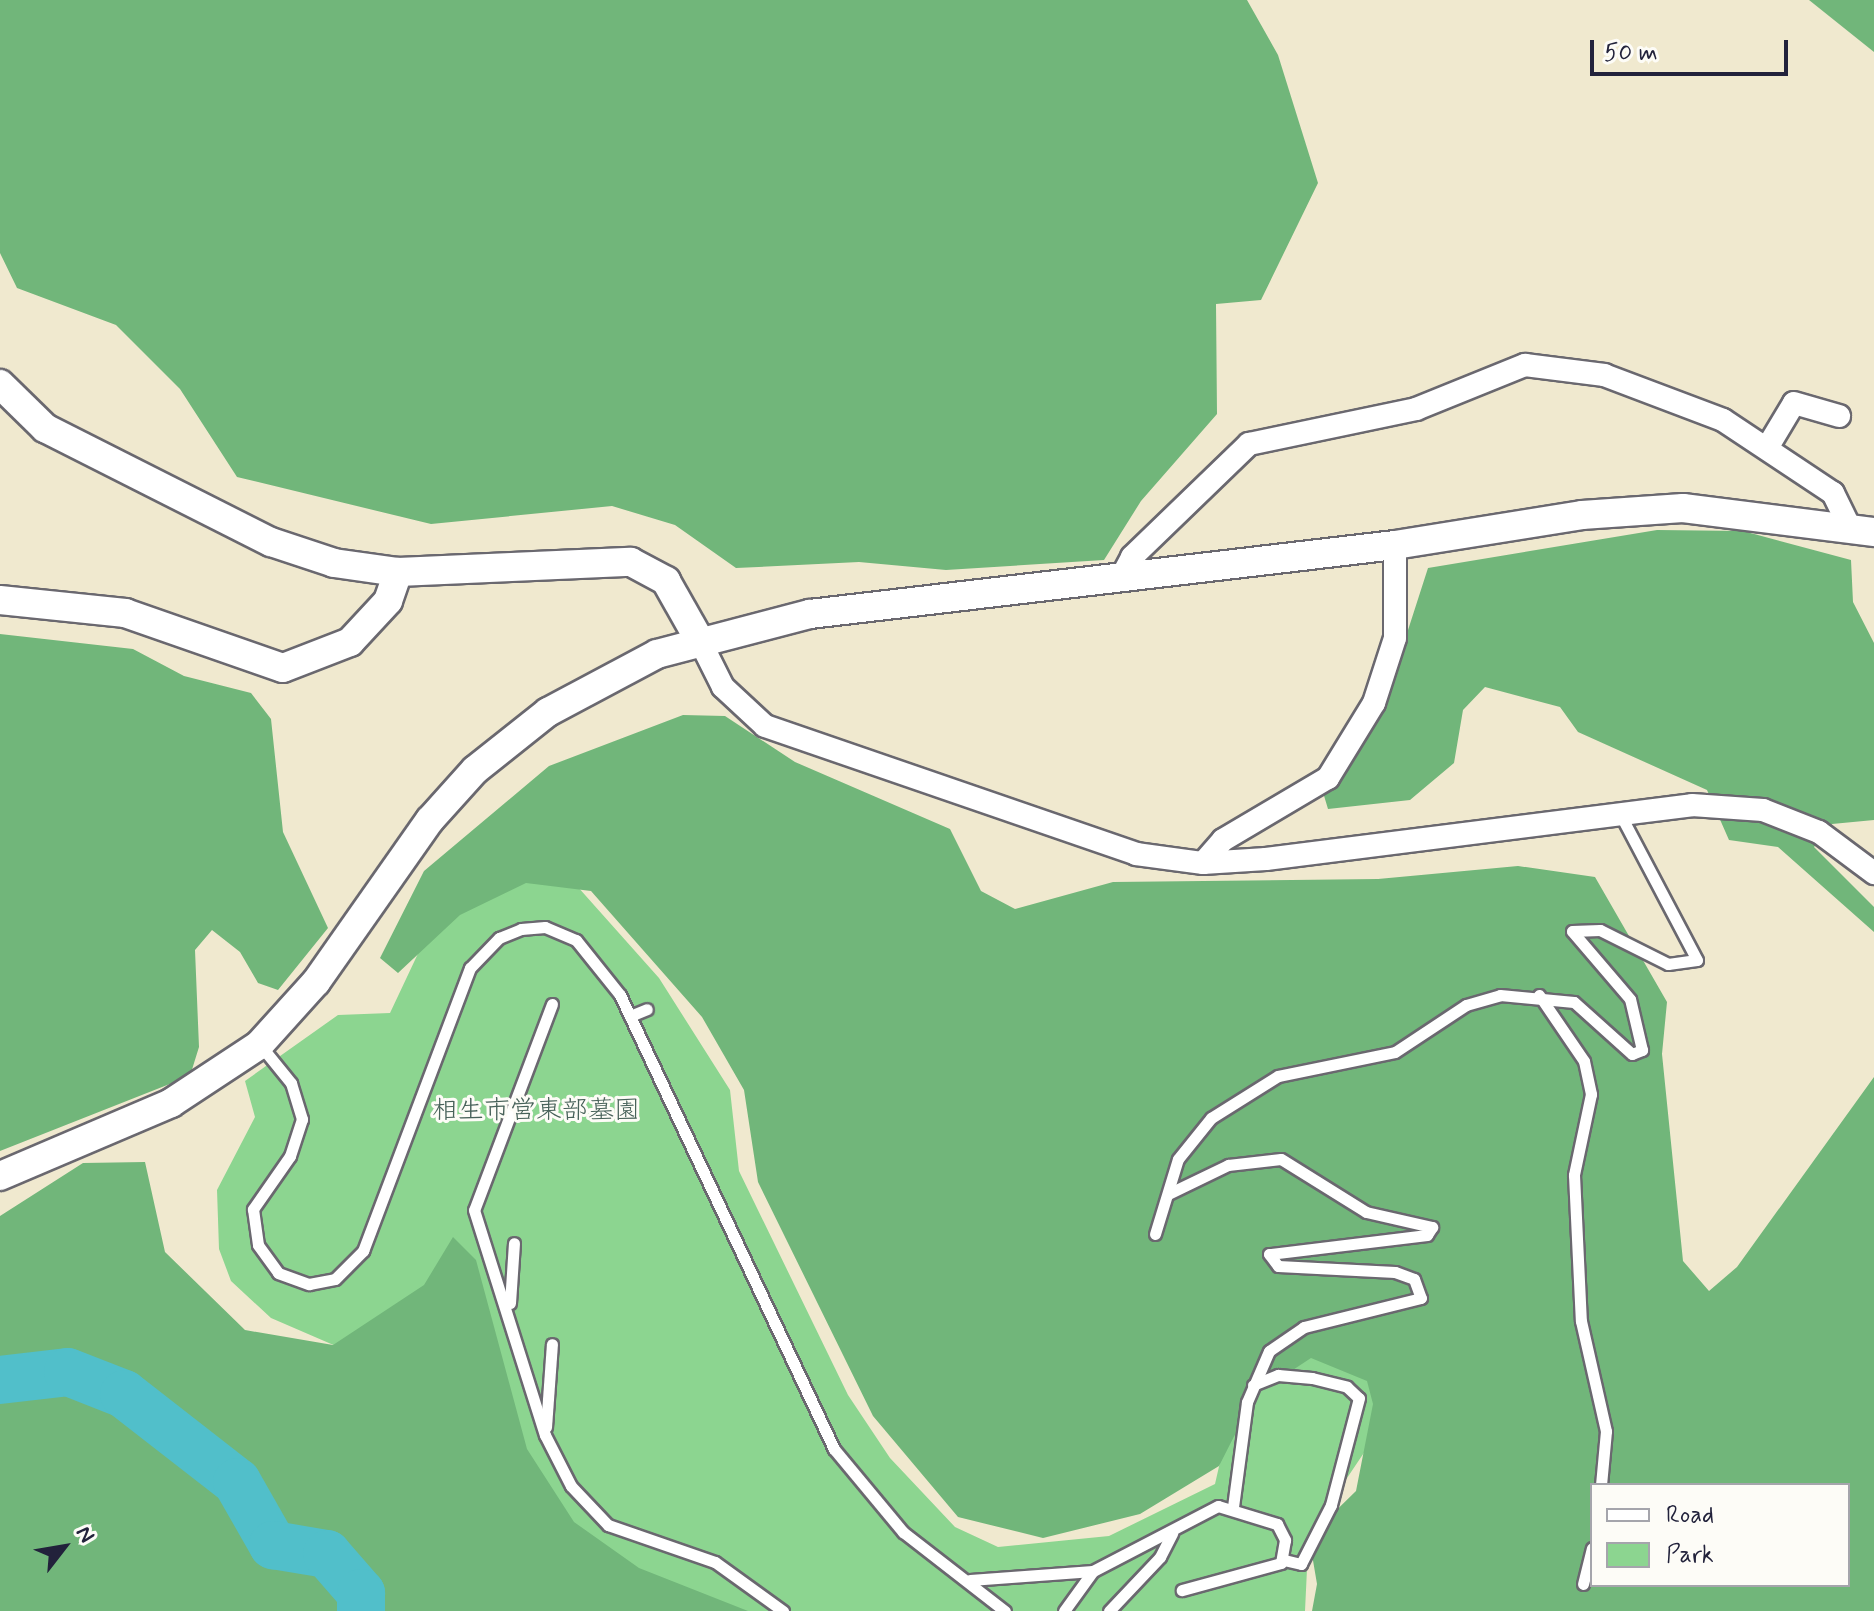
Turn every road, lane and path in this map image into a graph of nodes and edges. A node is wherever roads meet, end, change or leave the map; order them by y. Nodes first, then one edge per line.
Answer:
1 (0, 384) edge
2 (1839, 416) dead end
3 (1767, 448) junction
4 (1862, 530) edge
5 (1395, 545) junction
6 (398, 572) junction
7 (1121, 578) junction
8 (0, 600) edge
9 (700, 641) junction
10 (1618, 811) junction
11 (1203, 863) junction
12 (1874, 873) edge
13 (1539, 995) junction
14 (552, 1004) dead end
15 (647, 1009) dead end
16 (630, 1016) junction
17 (259, 1045) junction
18 (0, 1176) edge
19 (1168, 1194) junction
20 (1155, 1234) dead end
21 (514, 1243) dead end
22 (510, 1307) junction
23 (552, 1344) dead end
24 (1253, 1385) junction
25 (545, 1435) junction
26 (1601, 1483) edge
27 (1233, 1507) junction
28 (1172, 1532) junction
29 (1590, 1556) edge
30 (1283, 1560) junction
31 (1093, 1571) junction
32 (970, 1580) junction
33 (1583, 1584) dead end
34 (1182, 1590) dead end
35 (783, 1611) edge
36 (1005, 1611) edge
37 (1064, 1611) edge
38 (1109, 1611) edge

1 - 6 street
2 - 3 street
3 - 4 street
3 - 7 street
4 - 5 street
5 - 7 street
5 - 11 street
6 - 8 street
6 - 9 street
7 - 9 street
9 - 11 street
9 - 17 street
10 - 11 street
10 - 12 street
10 - 13 lane
13 - 19 lane
13 - 26 lane
14 - 22 lane
15 - 16 lane
16 - 17 lane
16 - 32 lane
17 - 18 street
19 - 20 lane
19 - 24 lane
21 - 22 lane
22 - 25 lane
23 - 25 lane
24 - 27 lane
24 - 30 lane
25 - 35 lane
27 - 28 lane
27 - 30 lane
28 - 31 lane
28 - 38 lane
29 - 33 lane
30 - 34 lane
31 - 32 lane
31 - 37 lane
32 - 36 lane

